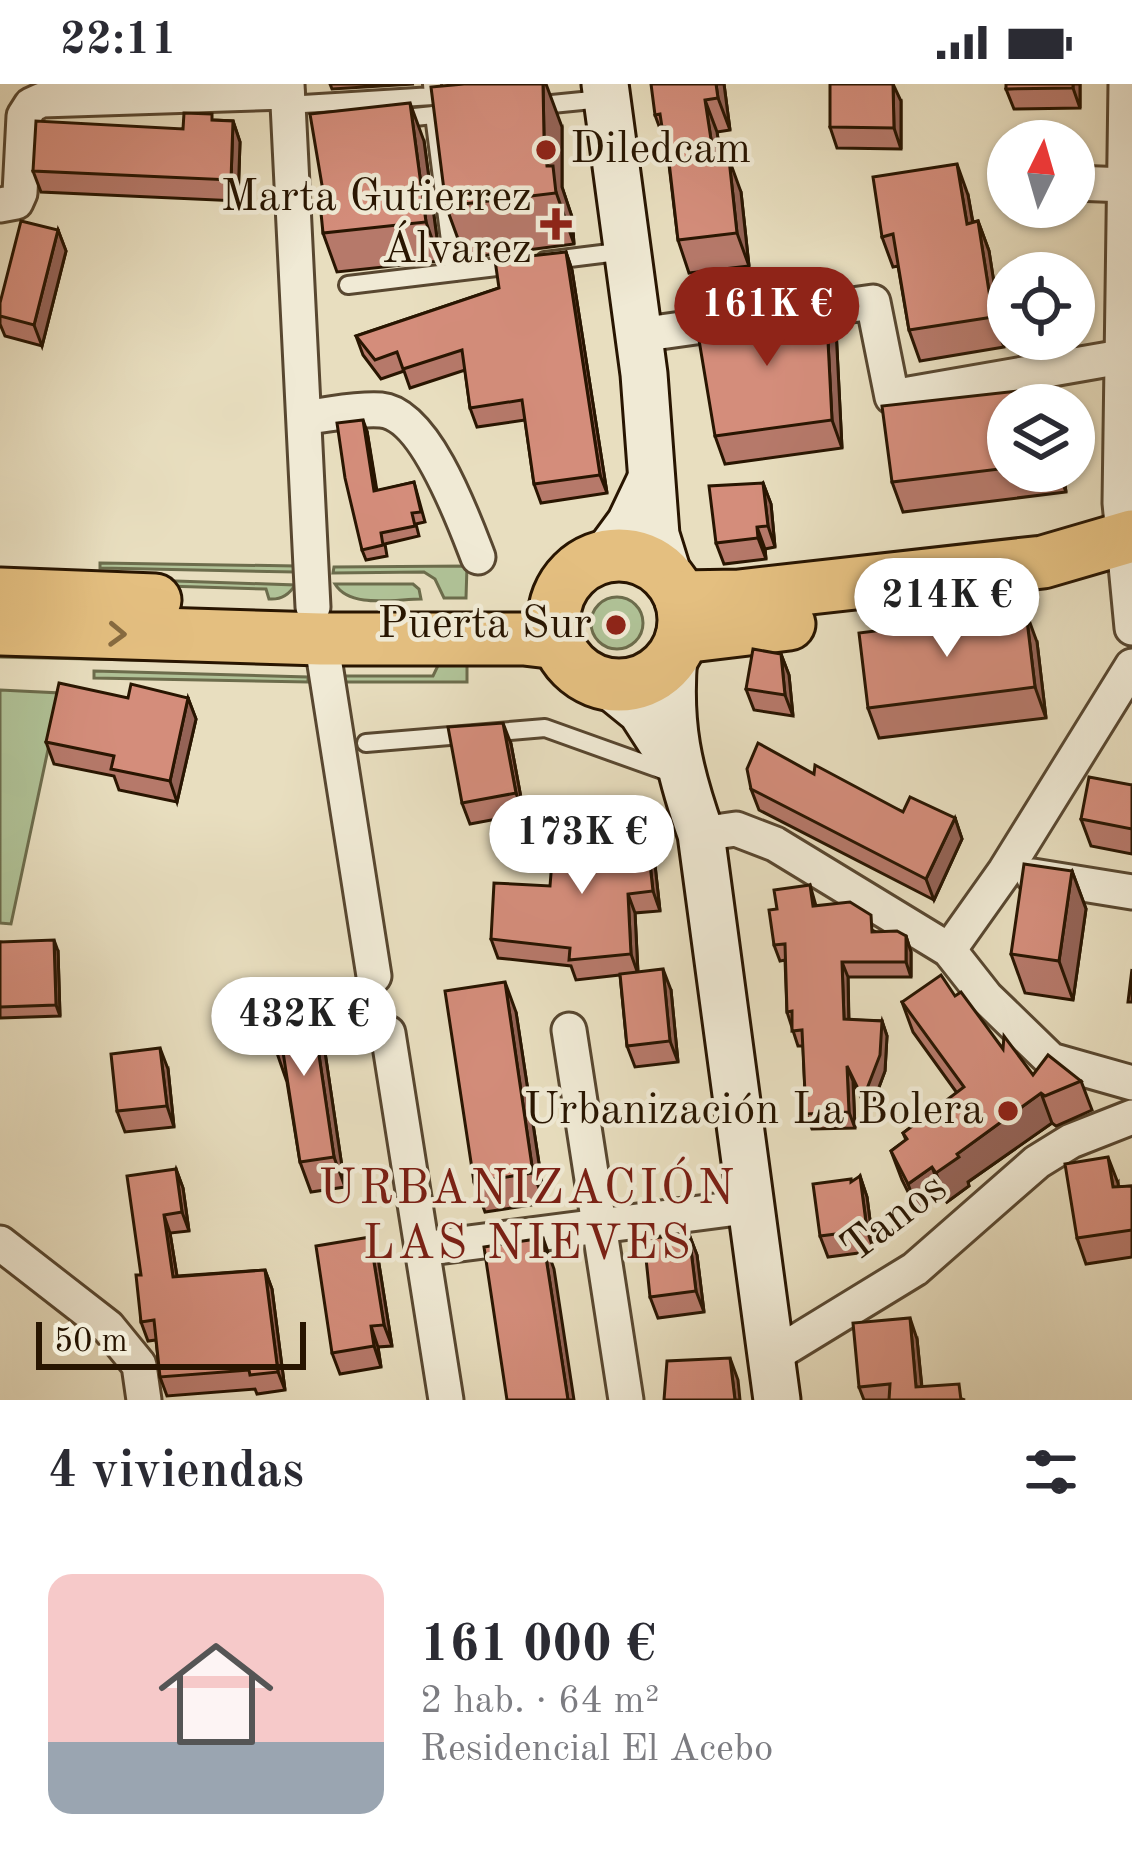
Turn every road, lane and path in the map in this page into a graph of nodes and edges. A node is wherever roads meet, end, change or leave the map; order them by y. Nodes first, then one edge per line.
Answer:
1 (432, 84) edge
2 (1126, 84) edge
3 (606, 91) edge
4 (287, 94) edge
5 (520, 107) edge
6 (477, 111) edge
7 (434, 115) junction
8 (374, 121) edge
9 (1095, 183) edge
10 (1129, 183) edge
11 (0, 205) edge
12 (626, 251) junction
13 (454, 272) junction
14 (348, 285) dead end
15 (639, 335) junction
16 (1121, 357) junction
17 (305, 417) junction
18 (650, 481) junction
19 (1128, 553) edge
20 (478, 557) dead end
21 (605, 557) junction
22 (0, 594) edge
23 (677, 617) junction
24 (317, 623) junction
25 (556, 625) junction
26 (1132, 628) edge
27 (0, 629) edge
28 (1132, 666) edge
29 (609, 685) junction
30 (366, 743) dead end
31 (679, 772) junction
32 (701, 834) junction
33 (1005, 871) junction
34 (1132, 892) edge
35 (949, 950) junction
36 (374, 976) dead end
37 (569, 1030) dead end
38 (388, 1033) dead end
39 (1132, 1083) edge
40 (1132, 1117) edge
41 (753, 1205) junction
42 (599, 1226) junction
43 (0, 1243) edge
44 (422, 1249) junction
45 (774, 1378) edge
46 (144, 1400) edge
47 (446, 1400) edge
48 (626, 1400) edge

1 - 4 lane
2 - 10 street
3 - 5 lane
3 - 12 street
4 - 11 street
4 - 17 street
6 - 7 lane
7 - 8 lane
7 - 13 lane
9 - 10 street
10 - 16 street
12 - 13 lane
12 - 15 street
13 - 14 lane
15 - 16 street
15 - 18 street
16 - 19 street
17 - 20 street
17 - 24 street
18 - 21 street
18 - 23 street
19 - 23 main road
19 - 26 street
21 - 23 main road
21 - 25 main road
22 - 24 main road
23 - 29 main road
23 - 31 street
24 - 25 main road
27 -> 24 main road
24 - 36 street
25 - 29 main road
28 - 33 street
29 - 31 street
30 - 31 lane
31 - 32 street
32 - 35 street
32 - 41 street
33 - 34 street
33 - 35 street
35 - 39 street
37 - 42 street
38 - 44 street
40 - 45 street, Tanos
41 - 42 street
41 - 45 street
42 - 44 street
42 - 48 street
43 - 46 street
44 - 47 street

